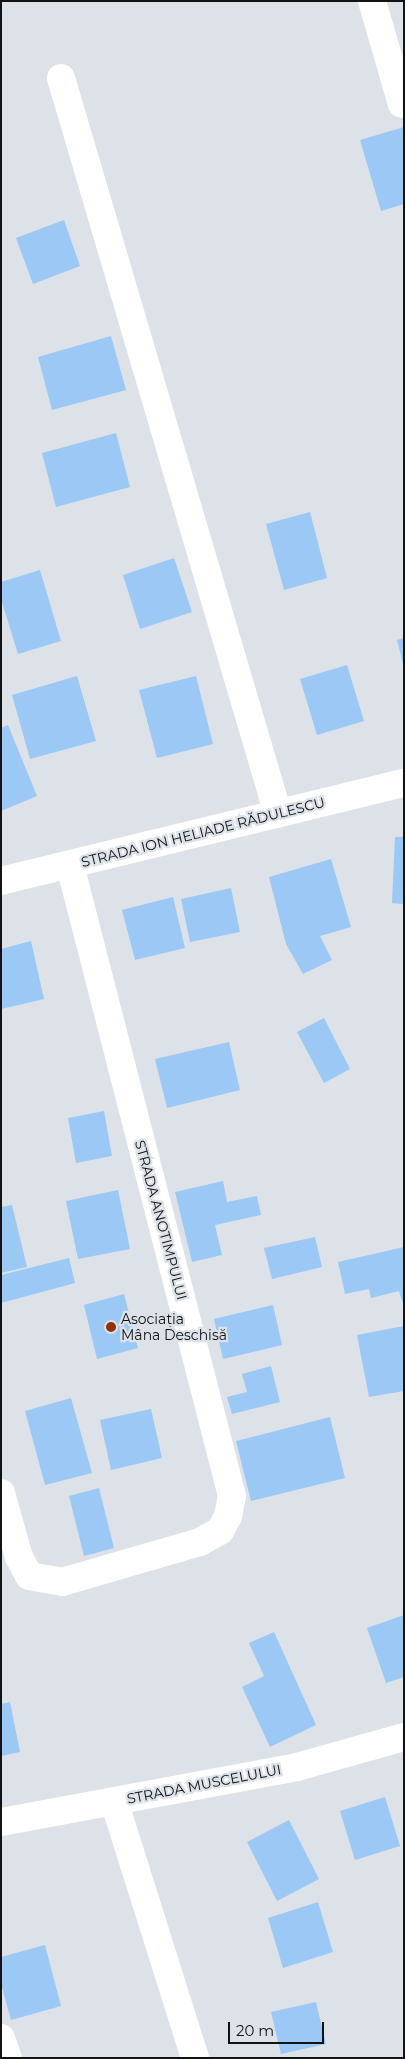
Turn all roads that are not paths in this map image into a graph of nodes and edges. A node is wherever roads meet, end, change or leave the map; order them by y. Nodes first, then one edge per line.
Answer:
1 (372, 1) edge
2 (61, 78) dead end
3 (402, 104) dead end
4 (404, 783) edge
5 (278, 814) junction
6 (70, 865) junction
7 (1, 881) edge
8 (1, 1493) edge
9 (404, 1737) edge
10 (114, 1801) junction
11 (1, 1822) edge
12 (1, 2038) edge
13 (8, 2058) edge
14 (196, 2058) edge

1 - 3 street
2 - 5 street
4 - 5 street, STRADA ION HELIADE RĂDULESCU
5 - 6 street, STRADA ION HELIADE RĂDULESCU
6 - 7 street, STRADA ION HELIADE RĂDULESCU
6 - 8 street, STRADA ANOTIMPULUI
9 - 10 street, STRADA MUSCELULUI
10 - 11 street, STRADA MUSCELULUI
10 - 14 street
12 - 13 street

